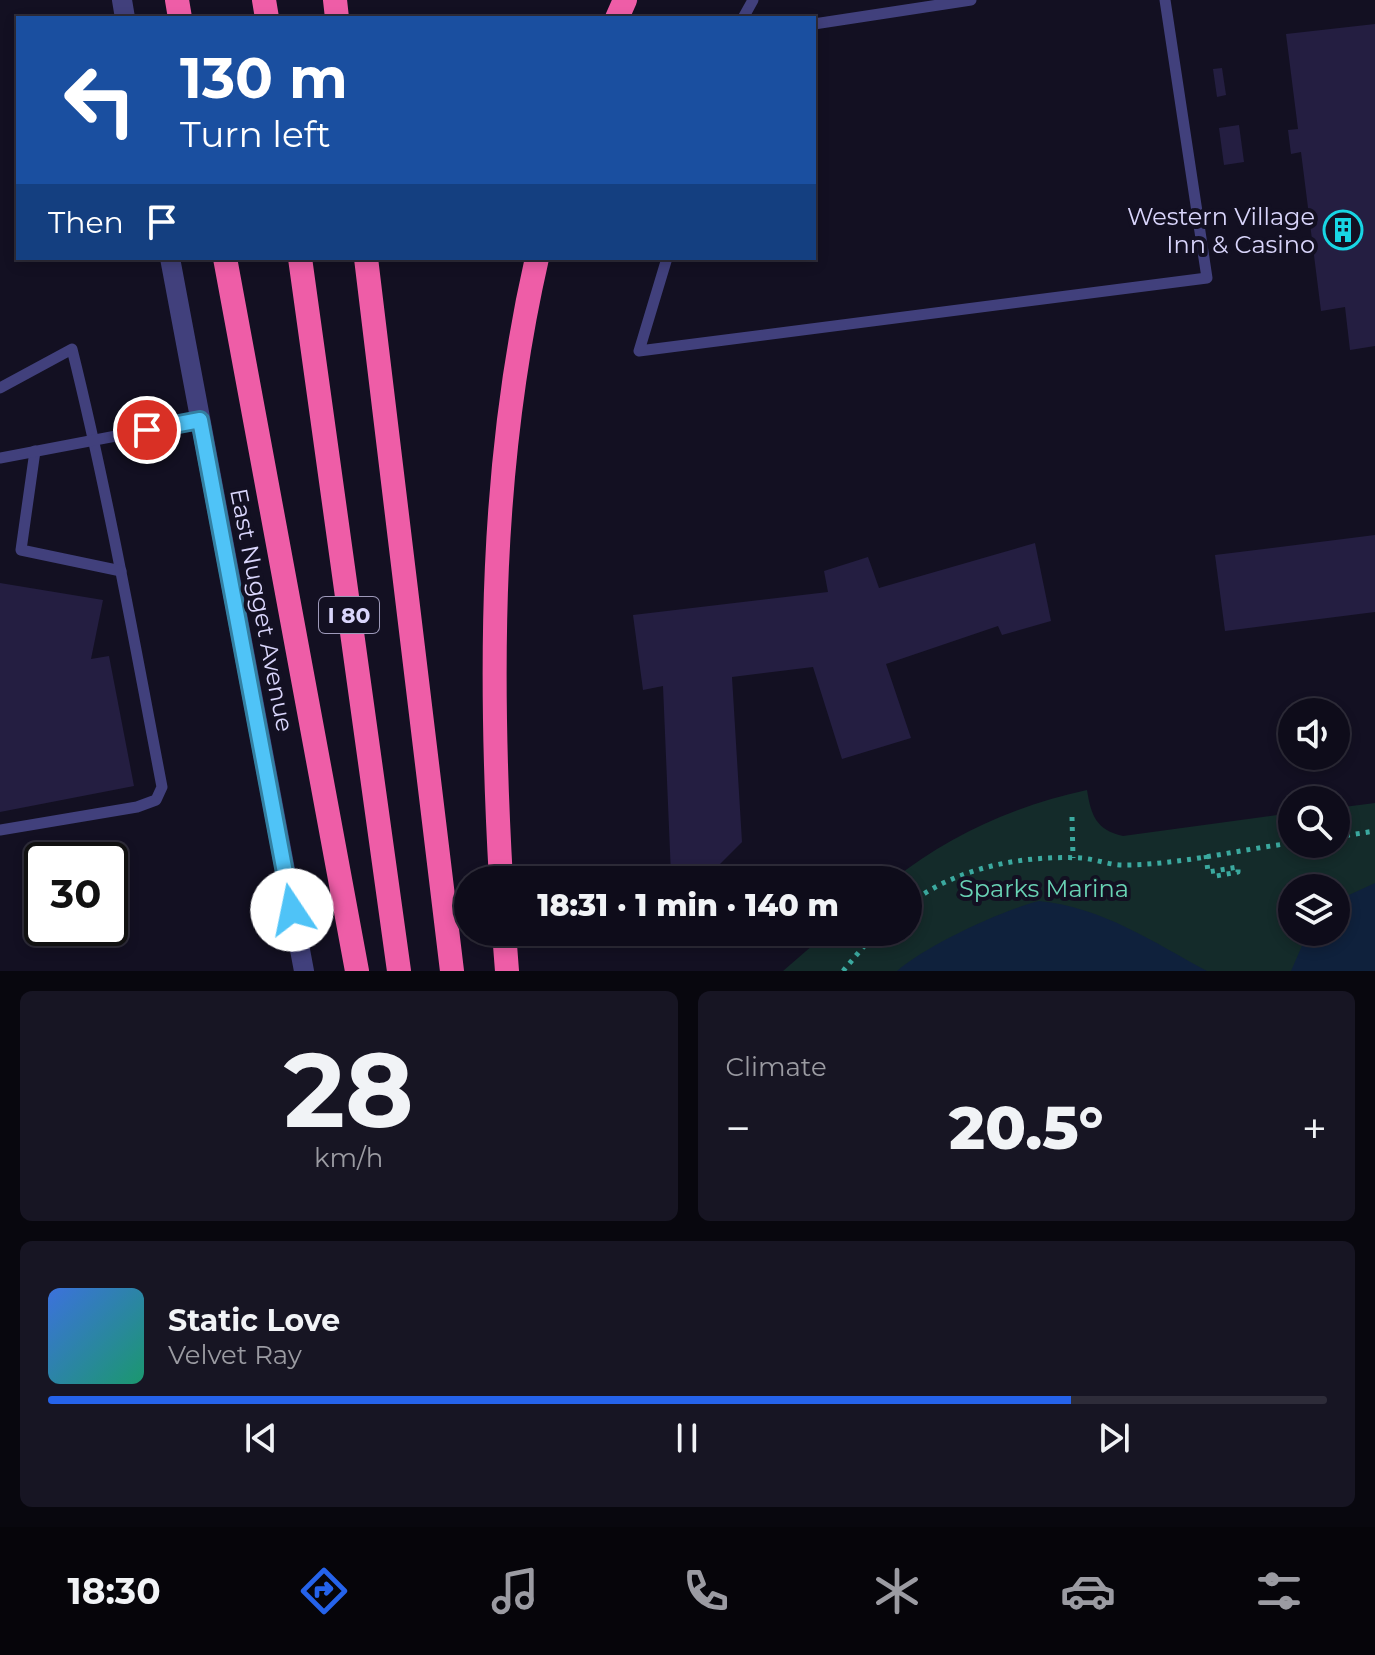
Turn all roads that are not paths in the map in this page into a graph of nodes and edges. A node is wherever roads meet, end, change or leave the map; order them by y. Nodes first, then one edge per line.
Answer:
1 (971, 0) edge
2 (1165, 0) edge
3 (816, 24) edge
4 (170, 260) edge
5 (225, 260) edge
6 (300, 260) edge
7 (366, 260) edge
8 (537, 260) edge
9 (666, 260) edge
10 (0, 388) edge
11 (200, 420) junction
12 (94, 440) junction
13 (35, 451) junction
14 (0, 458) edge
15 (121, 571) junction
16 (0, 830) edge
17 (500, 866) edge
18 (505, 946) edge
19 (304, 971) edge
20 (357, 971) edge
21 (399, 971) edge
22 (452, 971) edge
23 (507, 971) edge

1 - 3 lane
2 - 9 lane
4 - 11 street, East Nugget Avenue
5 - 20 highway
6 - 21 highway, I 80
7 - 22 highway, I 80
8 - 17 highway
10 - 12 lane
11 - 12 lane
11 - 19 street, East Nugget Avenue
12 - 13 lane
12 - 15 lane
13 - 14 lane
13 - 15 lane
15 - 16 lane
18 - 23 highway

